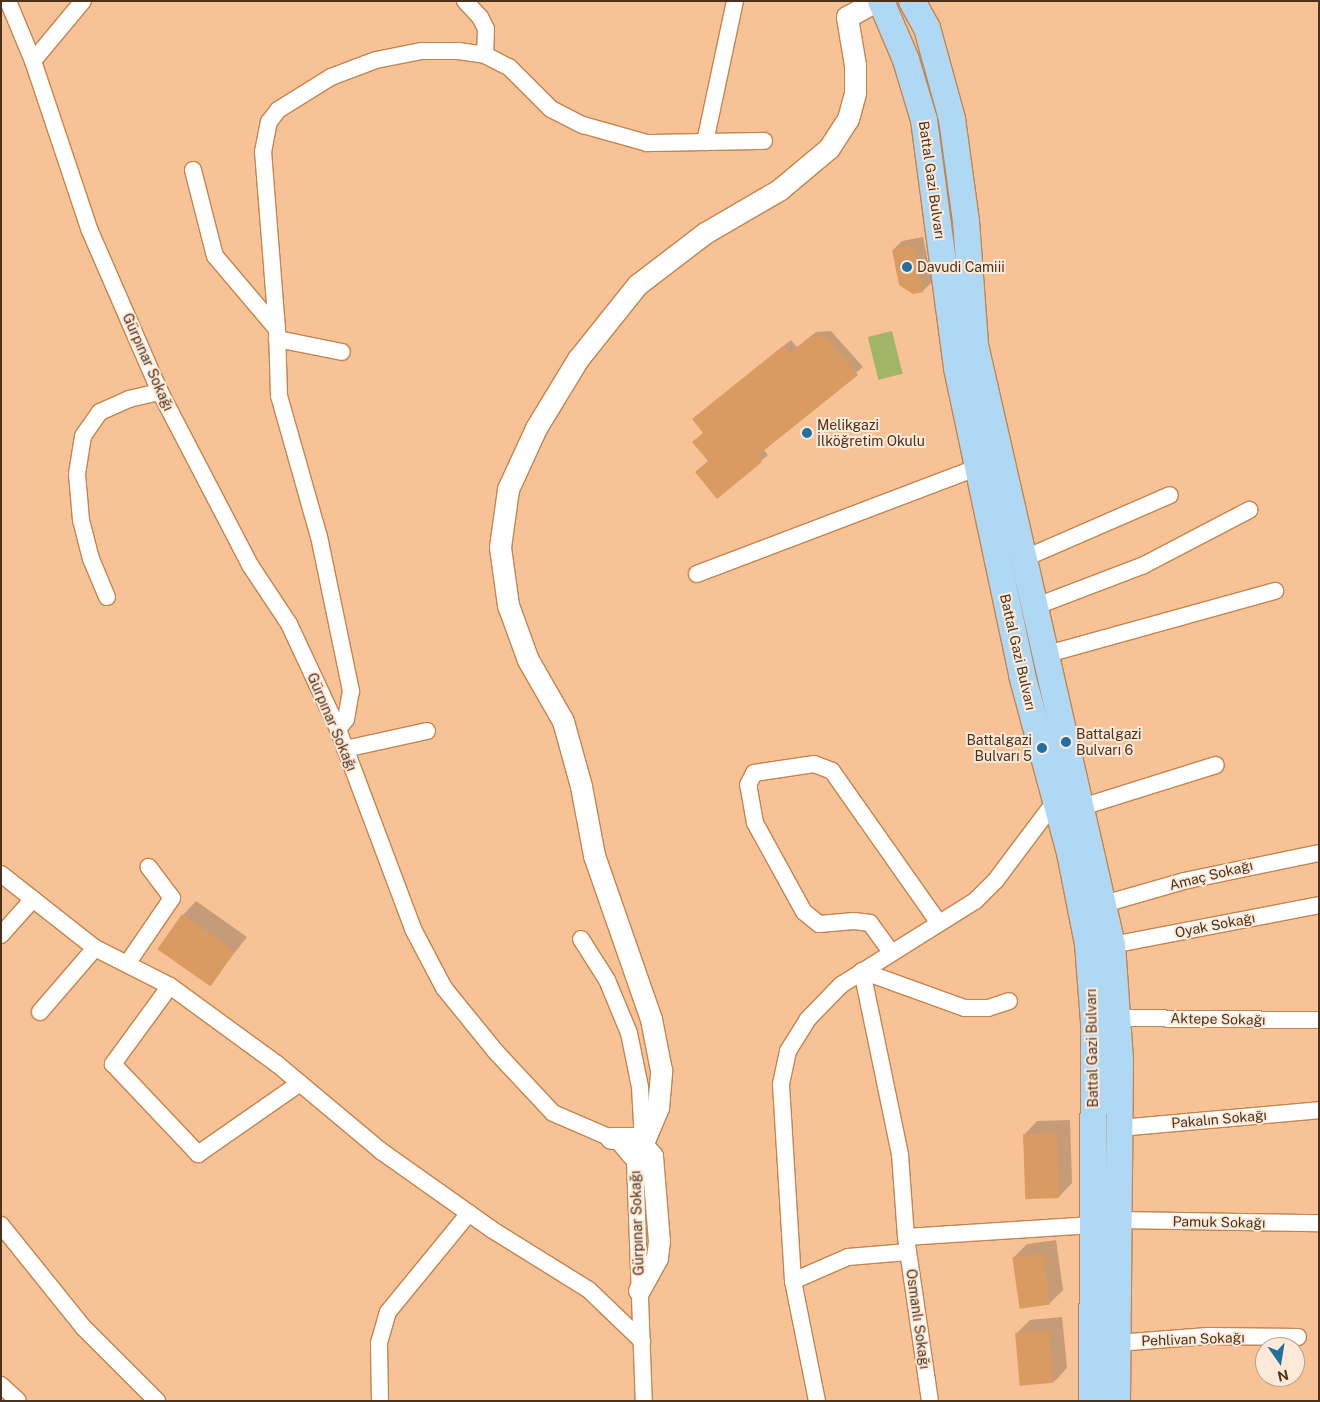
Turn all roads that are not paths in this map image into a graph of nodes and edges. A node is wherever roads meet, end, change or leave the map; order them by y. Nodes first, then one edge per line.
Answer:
1 (8, 1) edge
2 (83, 1) edge
3 (464, 1) edge
4 (735, 1) edge
5 (876, 1) edge
6 (881, 1) edge
7 (914, 3) edge
8 (485, 55) junction
9 (33, 60) junction
10 (764, 141) dead end
11 (705, 142) junction
12 (193, 170) dead end
13 (277, 334) junction
14 (342, 352) dead end
15 (160, 392) junction
16 (978, 468) junction
17 (1170, 495) dead end
18 (1249, 510) dead end
19 (1023, 559) junction
20 (697, 574) dead end
21 (1275, 591) dead end
22 (107, 597) dead end
23 (1034, 607) junction
24 (1044, 655) junction
25 (338, 730) junction
26 (427, 731) dead end
27 (345, 750) junction
28 (1216, 765) dead end
29 (1056, 800) junction
30 (1082, 808) junction
31 (1319, 852) edge
32 (149, 867) dead end
33 (1, 874) edge
34 (33, 899) junction
35 (1104, 904) junction
36 (1319, 904) edge
37 (940, 923) junction
38 (1, 934) edge
39 (581, 939) dead end
40 (1112, 945) junction
41 (96, 948) junction
42 (891, 952) junction
43 (127, 964) junction
44 (862, 971) junction
45 (170, 986) junction
46 (1009, 1001) dead end
47 (40, 1012) dead end
48 (1117, 1018) junction
49 (1319, 1020) edge
50 (300, 1083) junction
51 (1319, 1110) edge
52 (1119, 1128) junction
53 (610, 1138) joint
54 (637, 1148) junction
55 (468, 1213) junction
56 (1118, 1220) junction
57 (1319, 1223) edge
58 (1, 1225) edge
59 (1093, 1225) junction
60 (6, 1242) edge
61 (907, 1244) junction
62 (792, 1281) junction
63 (639, 1290) joint
64 (1298, 1337) dead end
65 (642, 1341) junction
66 (1117, 1342) junction
67 (1, 1385) edge
68 (18, 1401) edge
69 (157, 1401) edge
70 (380, 1401) edge
71 (644, 1401) edge
72 (817, 1401) edge
73 (930, 1401) edge
74 (1092, 1401) edge
75 (1117, 1401) edge

1 - 9 street, Gürpınar Sokağı
2 - 9 street
3 - 8 street
4 - 11 street
5 - 54 street
6 - 16 main road, Battal Gazi Bulvarı
7 - 19 main road, Battal Gazi Bulvarı
8 - 11 street
8 - 13 street
9 - 15 street, Gürpınar Sokağı
10 - 11 street
12 - 13 street
13 - 14 street
13 - 25 street
15 - 22 street
15 - 25 street, Gürpınar Sokağı
16 - 20 street
16 - 29 main road, Battal Gazi Bulvarı
17 - 19 street
18 - 23 street
19 - 23 main road, Battal Gazi Bulvarı
21 - 24 street
23 - 24 main road, Battal Gazi Bulvarı
24 - 30 main road, Battal Gazi Bulvarı
25 - 27 street, Gürpınar Sokağı
26 - 27 street
27 - 53 street, Gürpınar Sokağı
28 - 30 street
29 - 37 street
29 - 59 main road, Battal Gazi Bulvarı
30 - 35 main road, Battal Gazi Bulvarı
31 - 35 street, Amaç Sokağı
32 - 43 street
33 - 34 street
34 - 38 street
34 - 41 street
35 - 40 main road, Battal Gazi Bulvarı
36 - 40 street, Oyak Sokağı
37 - 42 street
37 - 42 street
39 - 54 street
40 - 48 main road, Battal Gazi Bulvarı
41 - 43 street
41 - 47 street
42 - 44 street
43 - 45 street
44 - 46 street
44 - 61 street, Osmanlı Sokağı
44 - 62 street
45 - 50 street
45 - 50 street
48 - 49 street, Aktepe Sokağı
48 - 52 main road, Battal Gazi Bulvarı
50 - 55 street
51 - 52 street, Pakalın Sokağı
52 - 56 main road, Battal Gazi Bulvarı
53 - 54 street
54 - 63 street
55 - 65 street
55 - 70 street
56 - 57 street, Pamuk Sokağı
56 - 66 main road, Battal Gazi Bulvarı
58 - 60 street
59 - 61 street
59 - 74 main road, Battal Gazi Bulvarı
60 - 69 street
61 - 62 street
61 - 73 street, Osmanlı Sokağı
62 - 72 street
63 - 65 street, Gürpınar Sokağı
64 - 66 street, Pehlivan Sokağı
65 - 71 street, Gürpınar Sokağı
66 - 75 main road, Battal Gazi Bulvarı
67 - 68 street

